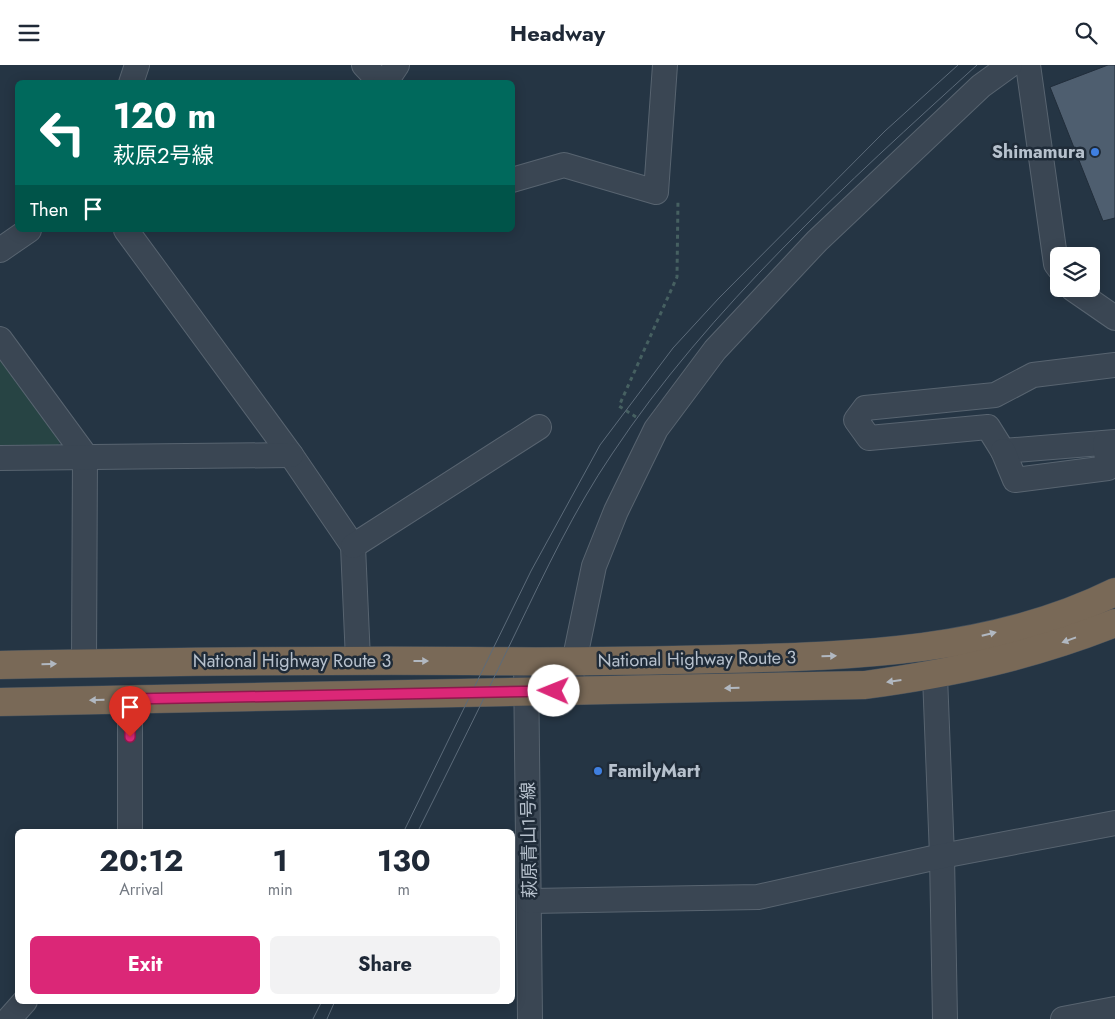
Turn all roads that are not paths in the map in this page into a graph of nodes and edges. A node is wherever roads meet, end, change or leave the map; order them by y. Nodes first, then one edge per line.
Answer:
1 (137, 65) edge
2 (364, 65) edge
3 (397, 65) edge
4 (665, 65) edge
5 (1010, 65) edge
6 (1028, 65) edge
7 (132, 80) edge
8 (378, 80) edge
9 (387, 80) edge
10 (515, 179) edge
11 (26, 232) edge
12 (127, 232) edge
13 (1054, 247) edge
14 (0, 250) edge
15 (1085, 297) edge
16 (1115, 318) edge
17 (0, 339) edge
18 (1115, 365) edge
19 (539, 427) dead end
20 (1110, 443) edge
21 (85, 455) junction
22 (290, 455) junction
23 (0, 458) edge
24 (353, 546) junction
25 (1115, 592) edge
26 (1115, 623) edge
27 (358, 661) junction
28 (526, 661) junction
29 (572, 662) junction
30 (84, 663) junction
31 (0, 665) edge
32 (935, 675) junction
33 (526, 690) junction
34 (568, 691) junction
35 (130, 699) junction
36 (0, 701) edge
37 (1115, 823) edge
38 (130, 829) edge
39 (942, 856) junction
40 (531, 901) junction
41 (22, 1004) edge
42 (1115, 1009) edge
43 (9, 1019) edge
44 (530, 1019) edge
45 (945, 1019) edge
46 (1064, 1019) edge

1 - 7 street
2 - 8 street
3 - 9 street
4 - 10 street
5 - 29 street
6 - 13 street
11 - 14 street
12 - 22 street
15 - 16 street
17 - 21 street
18 - 20 street
19 - 24 street
21 - 22 street
21 - 23 street
21 - 30 street
22 - 24 street
24 - 27 street
29 -> 25 highway, National Highway Route 3
26 -> 32 highway, National Highway Route 3
27 -> 28 highway, National Highway Route 3
27 - 30 highway, National Highway Route 3
28 - 29 highway, National Highway Route 3
28 - 33 street, 萩原青山1号線
29 - 34 street
31 -> 30 highway, National Highway Route 3
32 -> 34 highway, National Highway Route 3
32 - 39 street
33 - 34 highway, National Highway Route 3
33 - 35 highway, National Highway Route 3
33 - 40 street, 萩原青山1号線
35 -> 36 highway, National Highway Route 3
35 - 38 street
37 - 39 street
39 - 40 street
39 - 45 street
40 - 44 street, 萩原青山1号線
41 - 43 street
42 - 46 street

